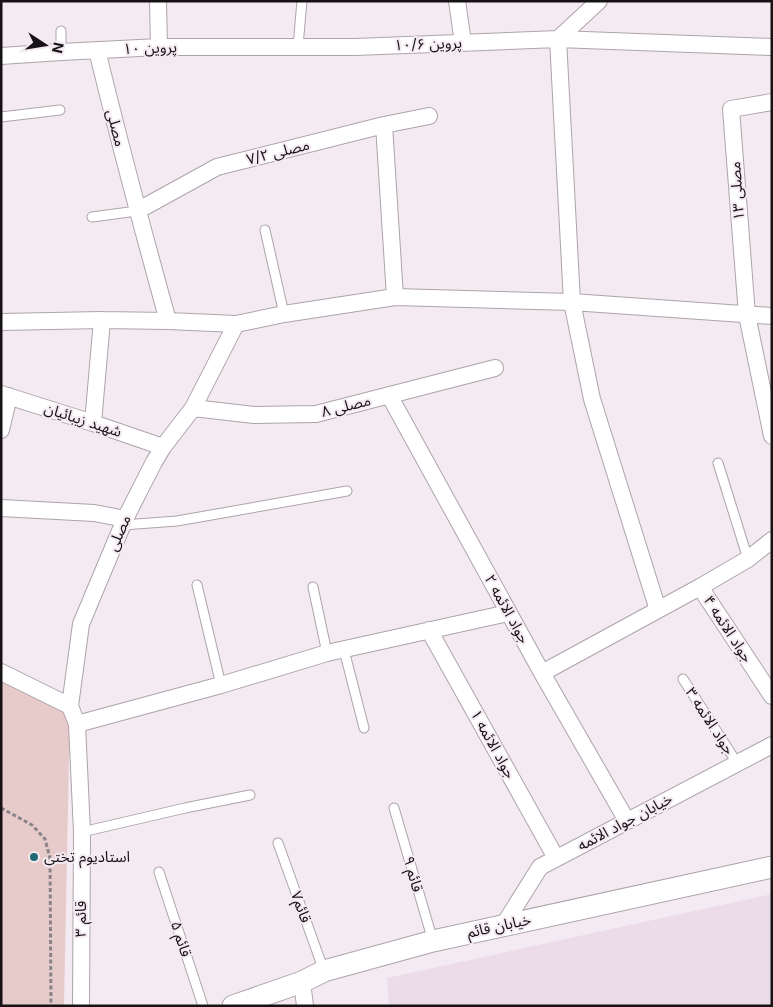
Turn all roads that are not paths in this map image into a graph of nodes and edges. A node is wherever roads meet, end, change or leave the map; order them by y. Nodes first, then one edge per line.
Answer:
1 (158, 1) edge
2 (302, 1) edge
3 (457, 1) edge
4 (599, 1) edge
5 (61, 32) dead end
6 (558, 39) junction
7 (463, 43) junction
8 (298, 46) junction
9 (159, 47) junction
10 (772, 47) edge
11 (97, 50) junction
12 (61, 52) junction
13 (1, 56) edge
14 (772, 102) edge
15 (60, 110) dead end
16 (1, 116) edge
17 (428, 116) dead end
18 (384, 125) junction
19 (137, 211) junction
20 (92, 217) dead end
21 (265, 230) dead end
22 (395, 297) junction
23 (572, 302) junction
24 (284, 314) junction
25 (747, 315) junction
26 (772, 316) edge
27 (102, 320) junction
28 (168, 321) junction
29 (1, 322) edge
30 (236, 324) junction
31 (495, 368) dead end
32 (5, 395) edge
33 (389, 395) junction
34 (193, 408) junction
35 (93, 423) junction
36 (1, 430) edge
37 (772, 436) edge
38 (163, 447) junction
39 (718, 463) dead end
40 (347, 491) dead end
41 (1, 508) edge
42 (124, 522) junction
43 (772, 540) edge
44 (748, 559) junction
45 (197, 585) dead end
46 (313, 587) dead end
47 (700, 587) junction
48 (658, 610) junction
49 (508, 612) junction
50 (429, 630) junction
51 (344, 650) junction
52 (327, 653) junction
53 (1, 672) edge
54 (542, 673) junction
55 (683, 679) dead end
56 (221, 685) junction
57 (772, 696) edge
58 (70, 706) junction
59 (77, 724) junction
60 (364, 728) dead end
61 (772, 745) edge
62 (737, 763) junction
63 (250, 795) dead end
64 (394, 808) dead end
65 (627, 821) junction
66 (82, 832) junction
67 (278, 842) dead end
68 (556, 858) junction
69 (772, 867) edge
70 (158, 872) dead end
71 (503, 926) junction
72 (433, 941) junction
73 (324, 971) junction
74 (302, 982) junction
75 (81, 1006) edge
76 (203, 1006) edge
77 (233, 1006) edge
78 (305, 1006) edge

1 - 9 street
2 - 8 lane
3 - 7 street
4 - 6 street
5 - 12 lane
6 - 7 street, پروین ۱۰/۶
6 - 10 street, پروین ۱۰/۶
6 - 23 street
7 - 8 street, پروین ۱۰/۶
8 - 9 street, پروین ۱۰
9 - 11 street, پروین ۱۰
11 - 12 street, پروین ۱۰
11 - 19 street, مصلی
12 - 13 street, پروین ۱۰
14 - 25 street, مصلی ۱۳
15 - 16 lane
17 - 18 street, مصلی ۷/۲
18 - 19 street, مصلی ۷/۲
18 - 22 street
19 - 20 lane
19 - 28 street, مصلی
21 - 24 lane
22 - 23 street
22 - 24 street
23 - 25 street
23 - 48 street
24 - 30 street
25 - 26 street
25 - 37 street
27 - 28 street
27 - 29 street
27 - 35 street
28 - 30 street
30 - 34 street, مصلی
31 - 33 street, مصلی ۸
32 - 35 street, شهید زیبائیان
32 - 36 street
33 - 34 street, مصلی ۸
33 - 49 street, جواد الائمه ۲
34 - 38 street, مصلی
35 - 38 street, شهید زیبائیان
38 - 42 street, مصلی
39 - 44 lane
40 - 42 lane
41 - 42 street
42 - 58 street, مصلی
43 - 44 street
44 - 47 street
45 - 56 lane
46 - 52 lane
47 - 48 street
47 - 57 street, جواد الائمه ۴
48 - 54 street
49 - 50 street
49 - 54 street, جواد الائمه ۲
50 - 51 street
50 - 68 street, جواد الائمه ۱
51 - 52 street
51 - 60 lane
52 - 56 street
53 - 58 street
54 - 65 street, جواد الائمه ۲
55 - 62 lane, جواد الائمه ۳
56 - 59 street
58 - 59 street, مصلی
59 - 66 street, مصلی
61 - 62 street, خیابان جواد الائمه
62 - 65 street, خیابان جواد الائمه
63 - 66 lane
64 - 72 lane, قائم ۹
65 - 68 street, خیابان جواد الائمه
66 - 75 street, قائم ۳
67 - 73 lane, قائم۷
68 - 71 street, خیابان جواد الائمه
69 - 71 street, خیابان قائم
70 - 76 lane, قائم ۵
71 - 72 street, خیابان قائم
72 - 73 street, خیابان قائم
73 - 74 street, خیابان قائم
74 - 77 street, خیابان قائم
74 - 78 street

